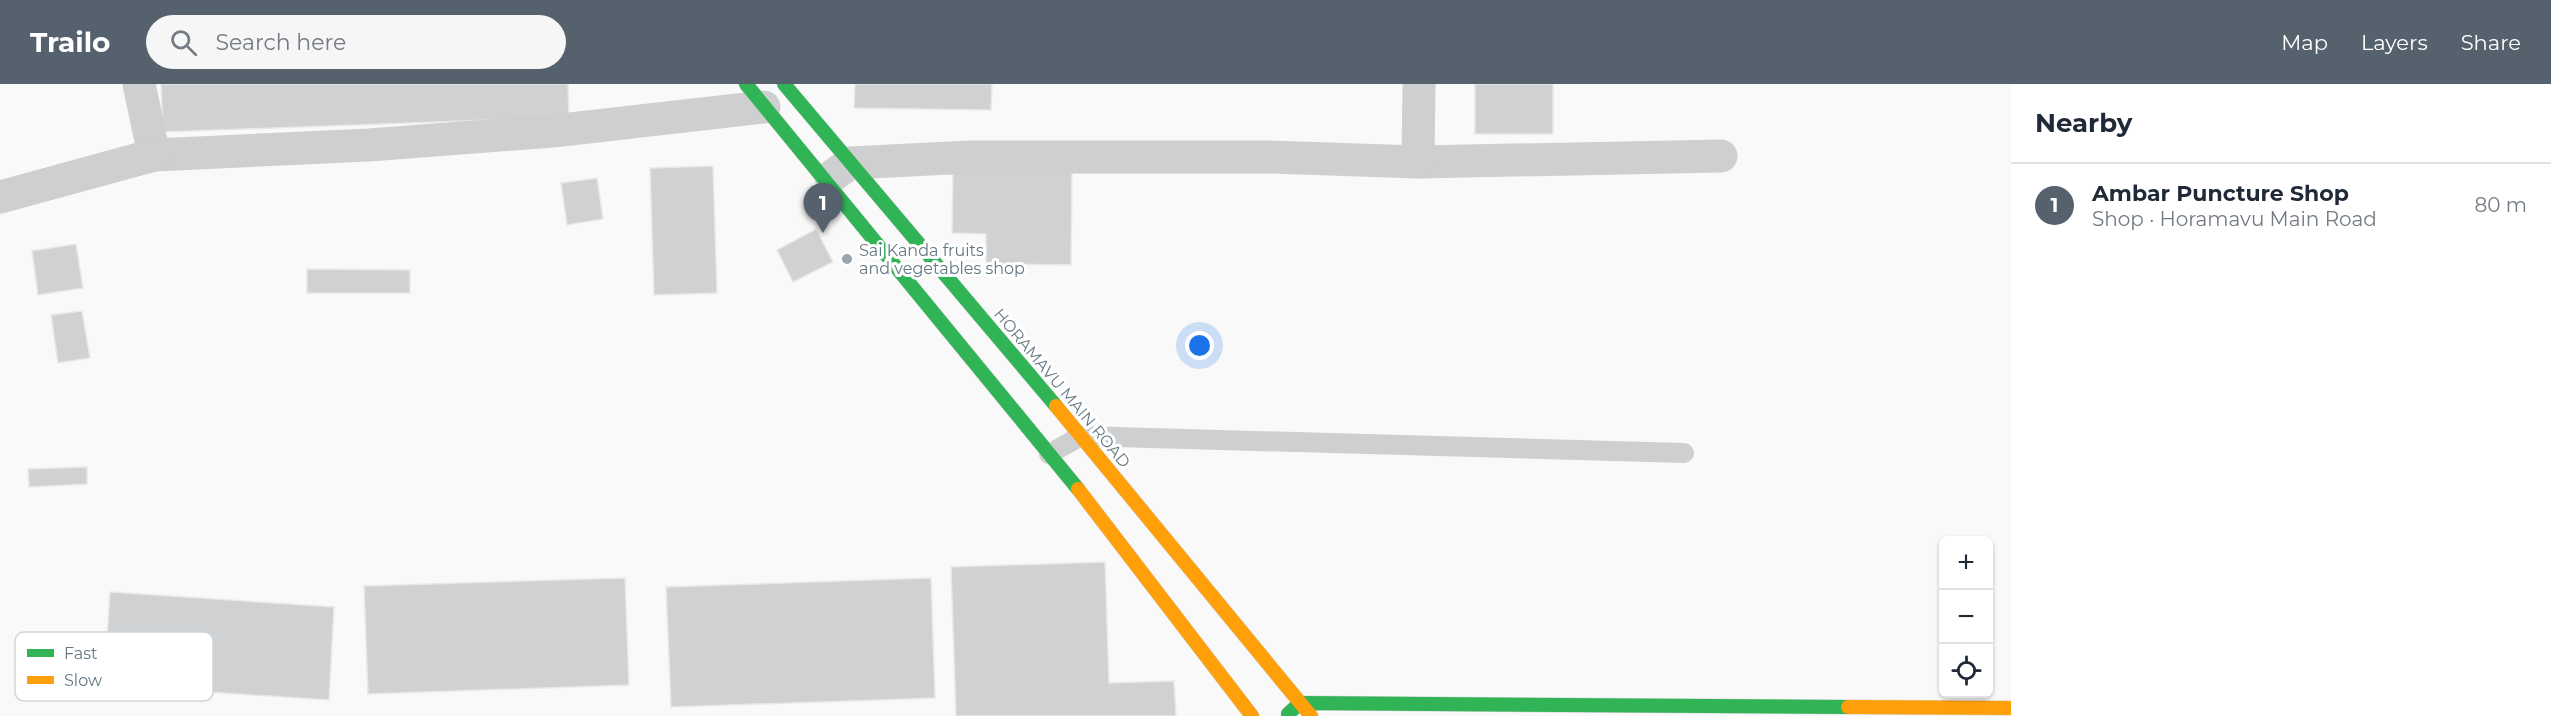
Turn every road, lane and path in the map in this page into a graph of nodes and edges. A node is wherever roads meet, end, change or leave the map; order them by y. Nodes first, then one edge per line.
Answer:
1 (139, 84) edge
2 (1419, 84) edge
3 (765, 92) edge
4 (154, 155) junction
5 (1721, 156) dead end
6 (1418, 162) junction
7 (838, 172) junction
8 (0, 197) edge
9 (1081, 436) junction
10 (1684, 453) dead end
11 (1049, 454) junction
12 (1300, 703) junction
13 (2011, 708) edge
14 (1252, 716) edge
15 (1287, 716) edge
16 (1311, 716) edge

1 - 4 street
2 - 6 street
3 - 4 street
3 - 7 main road, HORAMAVU MAIN ROAD
3 - 7 main road, HORAMAVU MAIN ROAD
4 - 8 street
5 - 6 street
6 - 7 street
7 - 9 main road, HORAMAVU MAIN ROAD
7 - 11 main road, HORAMAVU MAIN ROAD
9 - 10 lane
9 - 11 lane
9 - 12 main road, HORAMAVU MAIN ROAD
11 - 14 main road, HORAMAVU MAIN ROAD
12 - 13 main road
12 - 15 main road
12 - 16 main road, HORAMAVU MAIN ROAD

